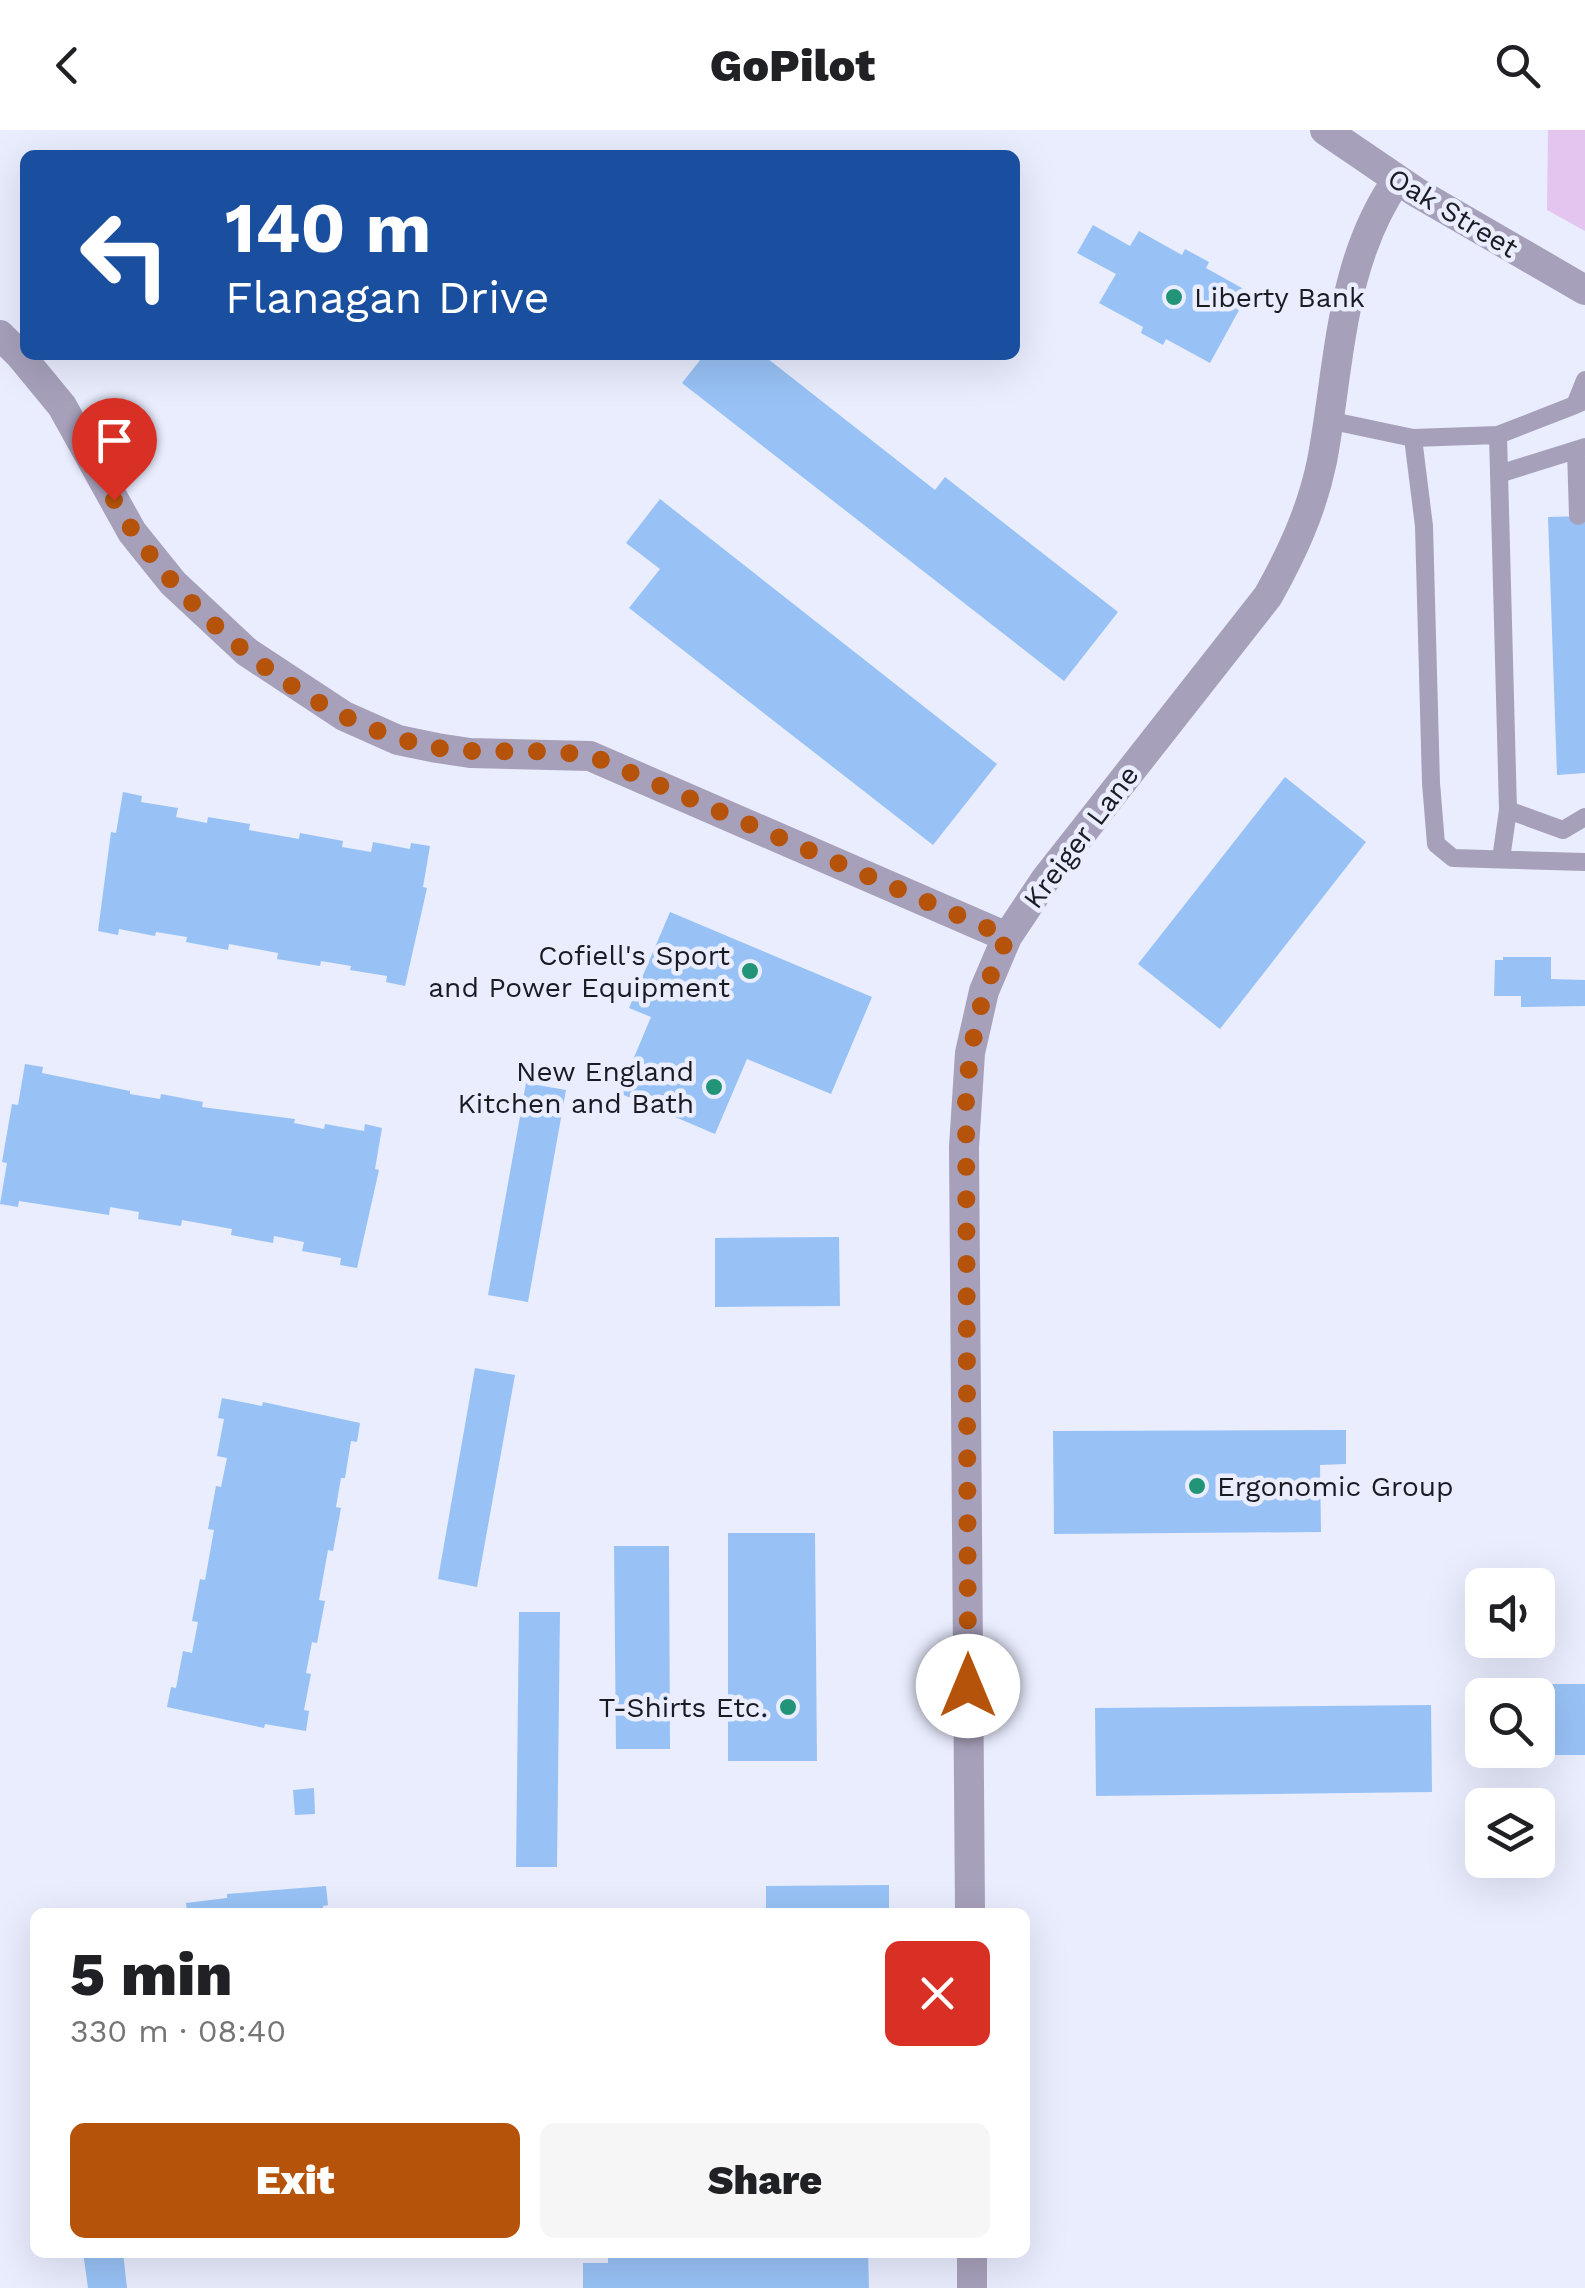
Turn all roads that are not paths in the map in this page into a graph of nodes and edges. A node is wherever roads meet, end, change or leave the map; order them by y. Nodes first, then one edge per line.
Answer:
1 (1325, 130) edge
2 (1397, 180) junction
3 (1585, 290) edge
4 (0, 336) edge
5 (20, 355) edge
6 (24, 360) edge
7 (1585, 380) edge
8 (1580, 403) edge
9 (1328, 420) junction
10 (1498, 435) junction
11 (1413, 438) junction
12 (1580, 448) edge
13 (1499, 474) junction
14 (1578, 516) dead end
15 (1508, 810) junction
16 (1585, 818) edge
17 (1500, 859) junction
18 (1585, 862) edge
19 (1008, 937) junction
20 (970, 1908) edge
21 (972, 2258) edge
22 (972, 2288) edge

1 - 2 street, Oak Street
2 - 3 street, Oak Street
2 - 9 street, Kreiger Lane
4 - 5 street
6 - 19 street
7 - 8 lane
8 - 10 lane
9 - 11 lane
9 - 19 street, Kreiger Lane
10 - 11 lane
10 - 13 lane
11 - 17 lane
12 - 13 lane
12 - 14 lane
13 - 15 lane
15 - 16 lane
15 - 17 lane
17 - 18 lane
19 - 20 street, Kreiger Lane
21 - 22 street

